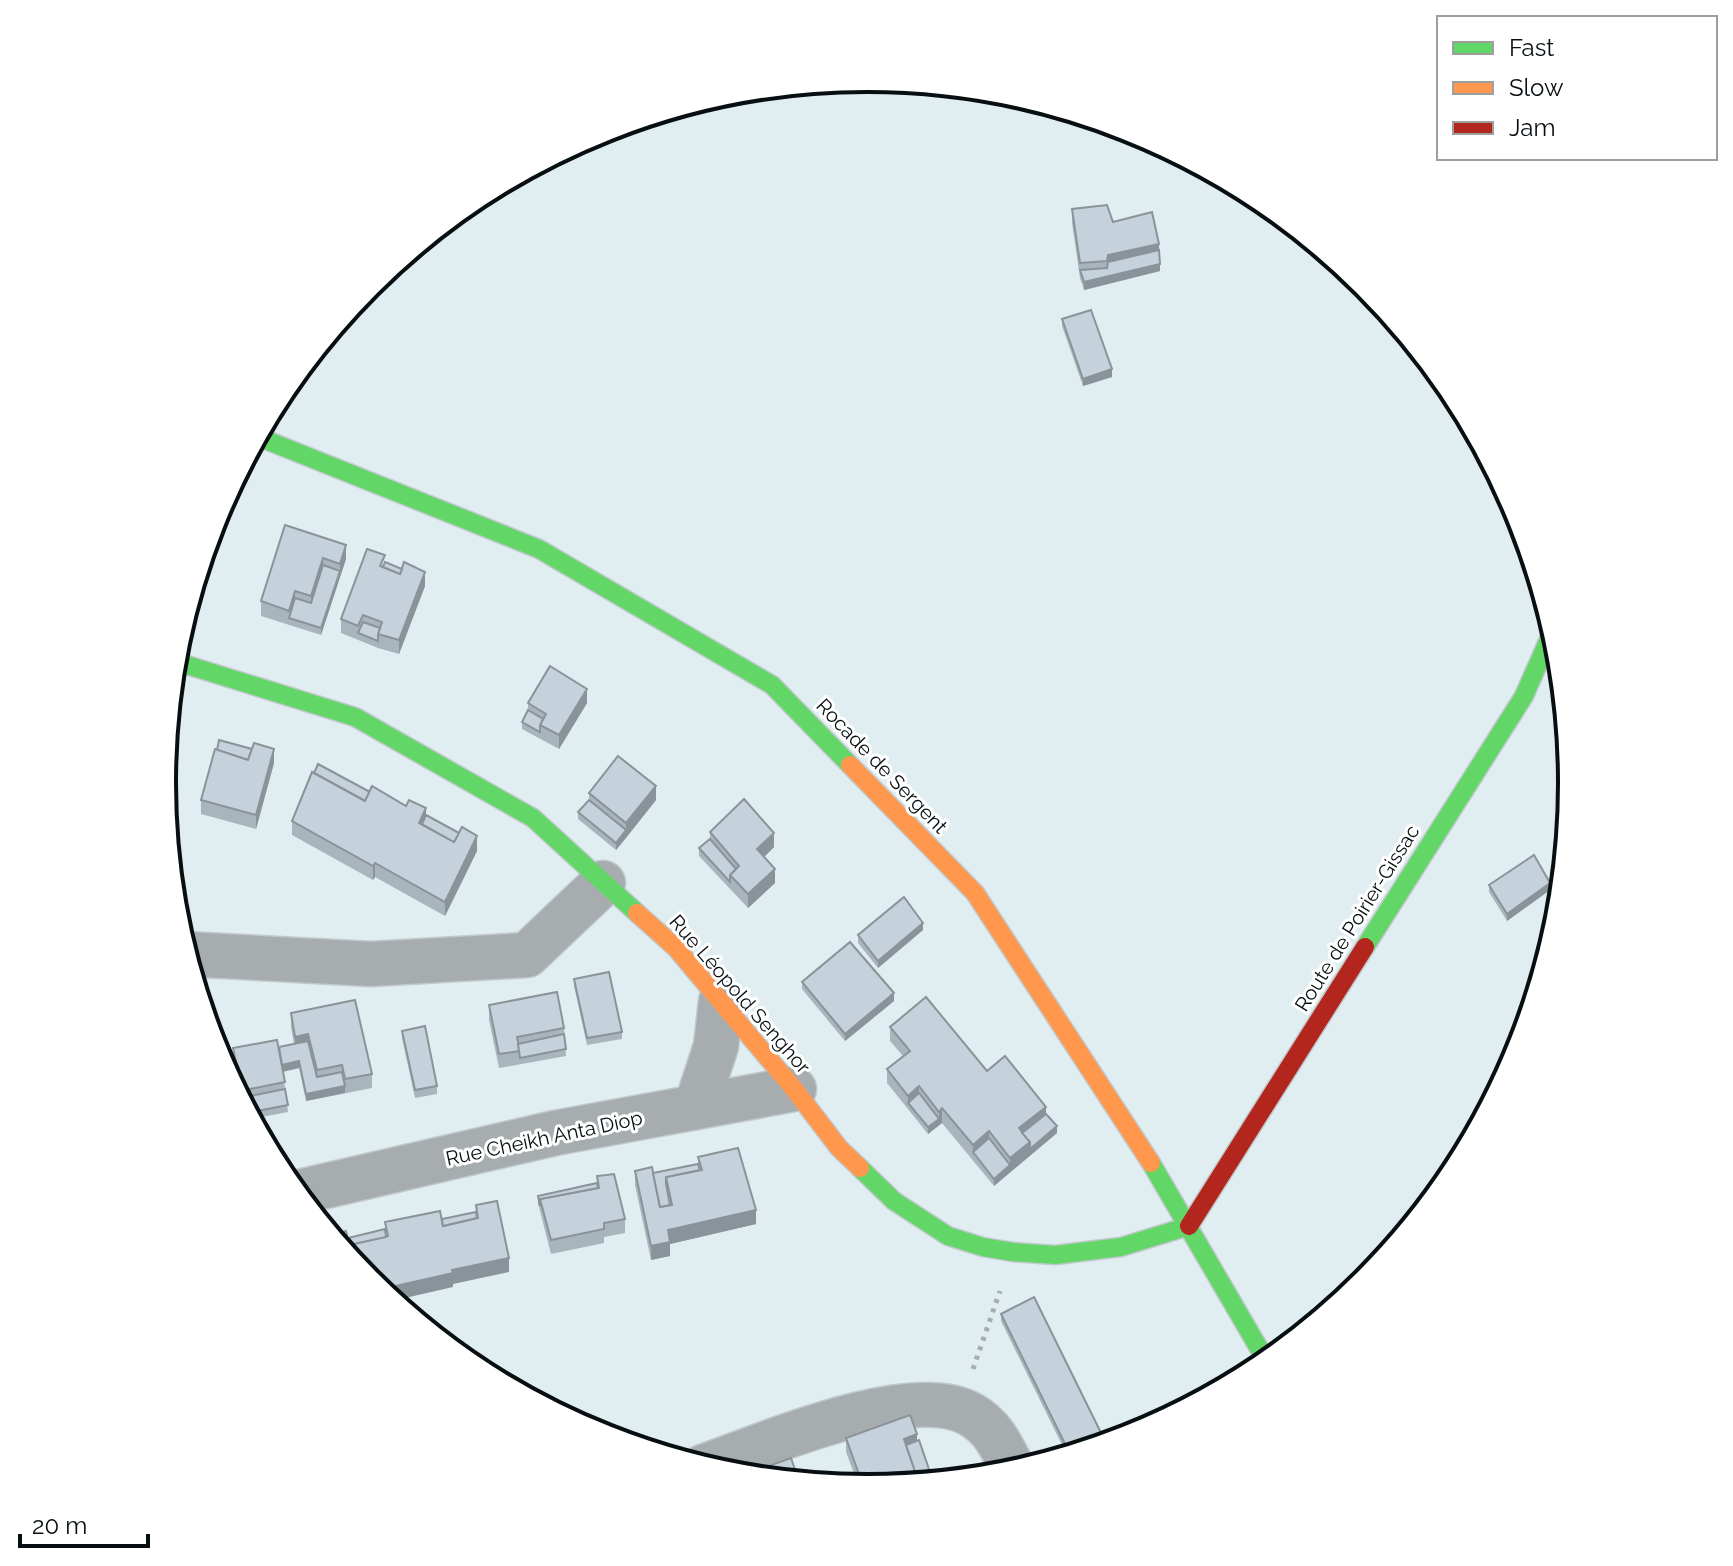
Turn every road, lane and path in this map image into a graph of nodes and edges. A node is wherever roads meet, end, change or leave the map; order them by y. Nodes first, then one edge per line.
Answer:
1 (266, 440) edge
2 (1544, 650) edge
3 (186, 665) edge
4 (603, 883) junction
5 (197, 955) edge
6 (721, 1001) junction
7 (794, 1089) junction
8 (696, 1107) junction
9 (308, 1190) edge
10 (1189, 1226) junction
11 (1013, 1252) junction
12 (1260, 1350) edge
13 (959, 1410) junction
14 (725, 1459) edge
15 (1008, 1459) edge

1 - 10 main road, Rocade de Sergent
2 - 10 main road, Route de Poirier-Gissac
3 - 4 main road, Rue Léopold Senghor
4 - 5 street
4 - 6 main road, Rue Léopold Senghor
6 - 7 main road, Rue Léopold Senghor
6 - 8 street
7 - 8 street, Rue Cheikh Anta Diop
7 - 11 main road, Rue Léopold Senghor
8 - 9 street, Rue Cheikh Anta Diop
10 - 11 main road, Rue Léopold Senghor
10 - 12 main road, Rocade de Sergent
11 - 13 path
13 - 14 street
13 - 15 street

